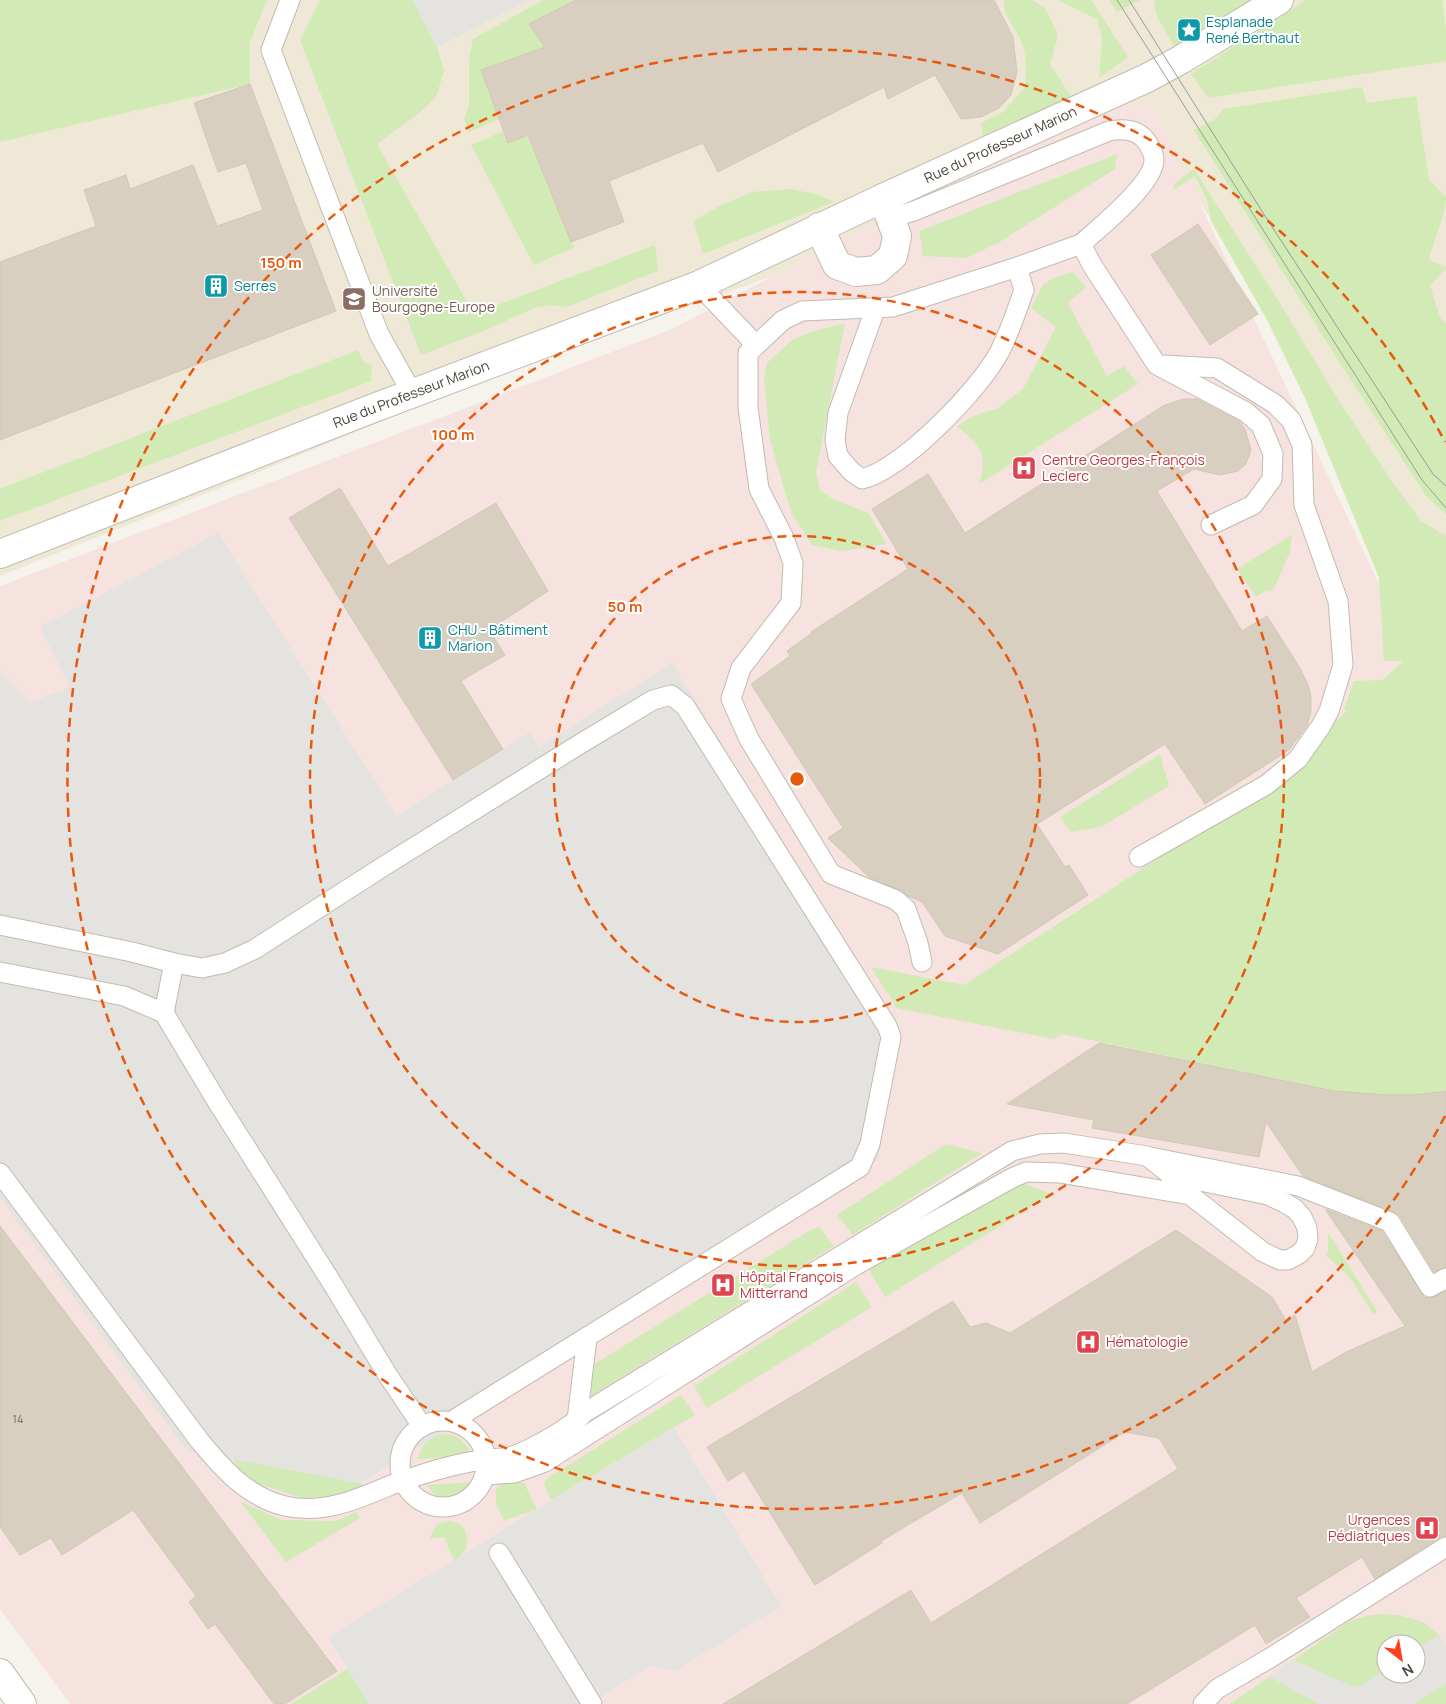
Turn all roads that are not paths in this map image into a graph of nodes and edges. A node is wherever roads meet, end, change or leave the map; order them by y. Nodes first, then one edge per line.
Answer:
1 (290, 0) edge
2 (1279, 0) edge
3 (887, 208) junction
4 (819, 227) junction
5 (1081, 244) junction
6 (1017, 267) junction
7 (699, 285) junction
8 (876, 308) junction
9 (756, 345) junction
10 (1157, 365) junction
11 (412, 393) junction
12 (1211, 526) dead end
13 (0, 554) edge
14 (1139, 857) dead end
15 (0, 925) edge
16 (922, 962) dead end
17 (174, 963) junction
18 (0, 972) edge
19 (164, 1013) junction
20 (1147, 1156) junction
21 (0, 1173) edge
22 (1446, 1278) edge
23 (587, 1338) junction
24 (577, 1420) junction
25 (452, 1421) junction
26 (422, 1426) junction
27 (486, 1467) junction
28 (404, 1482) junction
29 (499, 1553) dead end
30 (1443, 1555) edge
31 (0, 1673) edge
32 (22, 1704) edge
33 (592, 1704) edge
34 (1203, 1704) edge

1 - 11 lane
2 - 3 street, Rue du Professeur Marion
3 - 4 street, Rue du Professeur Marion
3 - 4 street
3 - 5 lane
4 - 7 street, Rue du Professeur Marion
5 - 6 lane
5 - 10 lane
6 - 8 lane
6 - 8 lane
7 - 9 lane
7 - 11 street, Rue du Professeur Marion
8 - 9 lane
9 - 16 lane
10 - 12 lane
10 - 14 lane
11 - 13 street, Rue du Professeur Marion
15 - 17 lane
17 - 19 lane
17 - 23 lane
18 - 19 lane
19 - 26 lane
20 - 22 lane
20 - 24 lane
20 - 27 lane
21 - 28 lane
23 - 24 lane
23 - 25 lane
24 - 27 lane
25 - 26 lane
25 - 27 lane
26 - 28 lane
27 - 28 lane
27 - 28 lane
29 - 33 lane
30 - 34 lane
31 - 32 street

